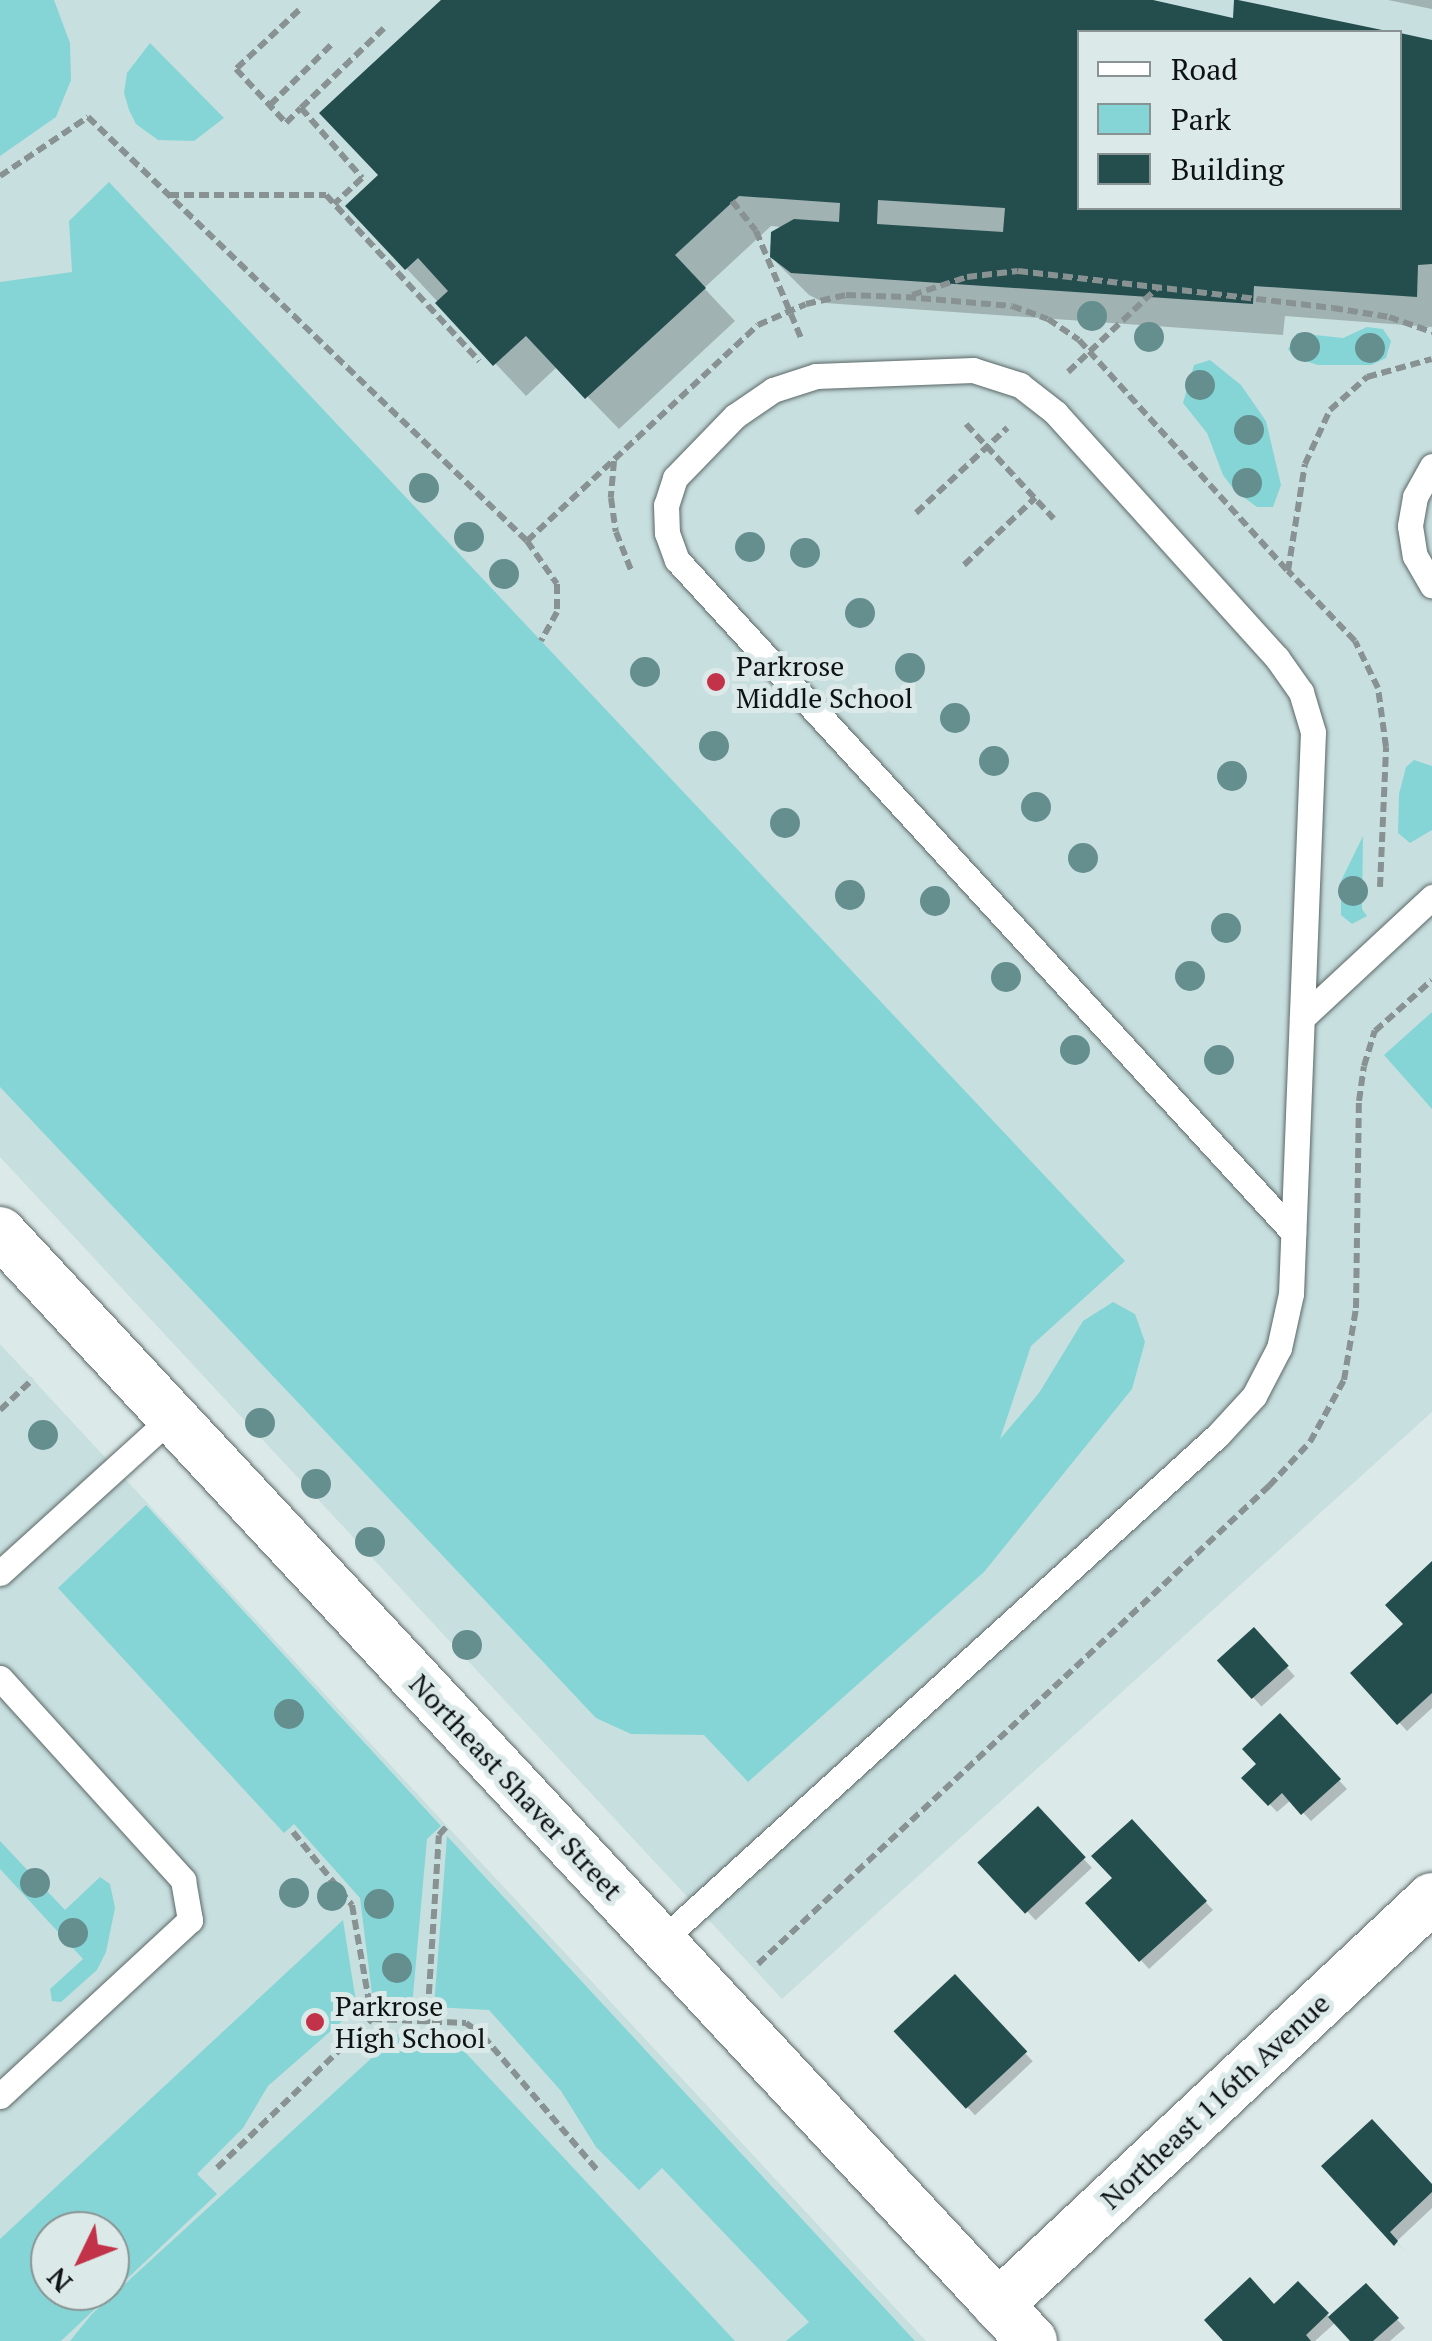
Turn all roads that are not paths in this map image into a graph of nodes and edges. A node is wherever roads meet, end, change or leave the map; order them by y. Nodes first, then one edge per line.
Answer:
1 (1432, 466) edge
2 (1432, 586) edge
3 (1432, 897) edge
4 (1302, 1018) junction
5 (0, 1232) edge
6 (1294, 1232) junction
7 (172, 1418) junction
8 (0, 1573) edge
9 (0, 1678) edge
10 (1432, 1898) edge
11 (660, 1942) junction
12 (0, 2096) edge
13 (998, 2304) junction
14 (1032, 2341) edge

1 - 2 lane
3 - 4 lane
4 - 6 lane
4 - 6 lane
5 - 7 street, Northeast Shaver Street
6 - 11 lane
7 - 8 lane
7 - 11 street, Northeast Shaver Street
9 - 12 lane
10 - 13 street, Northeast 116th Avenue
11 - 13 street, Northeast Shaver Street
13 - 14 street, Northeast Shaver Street

